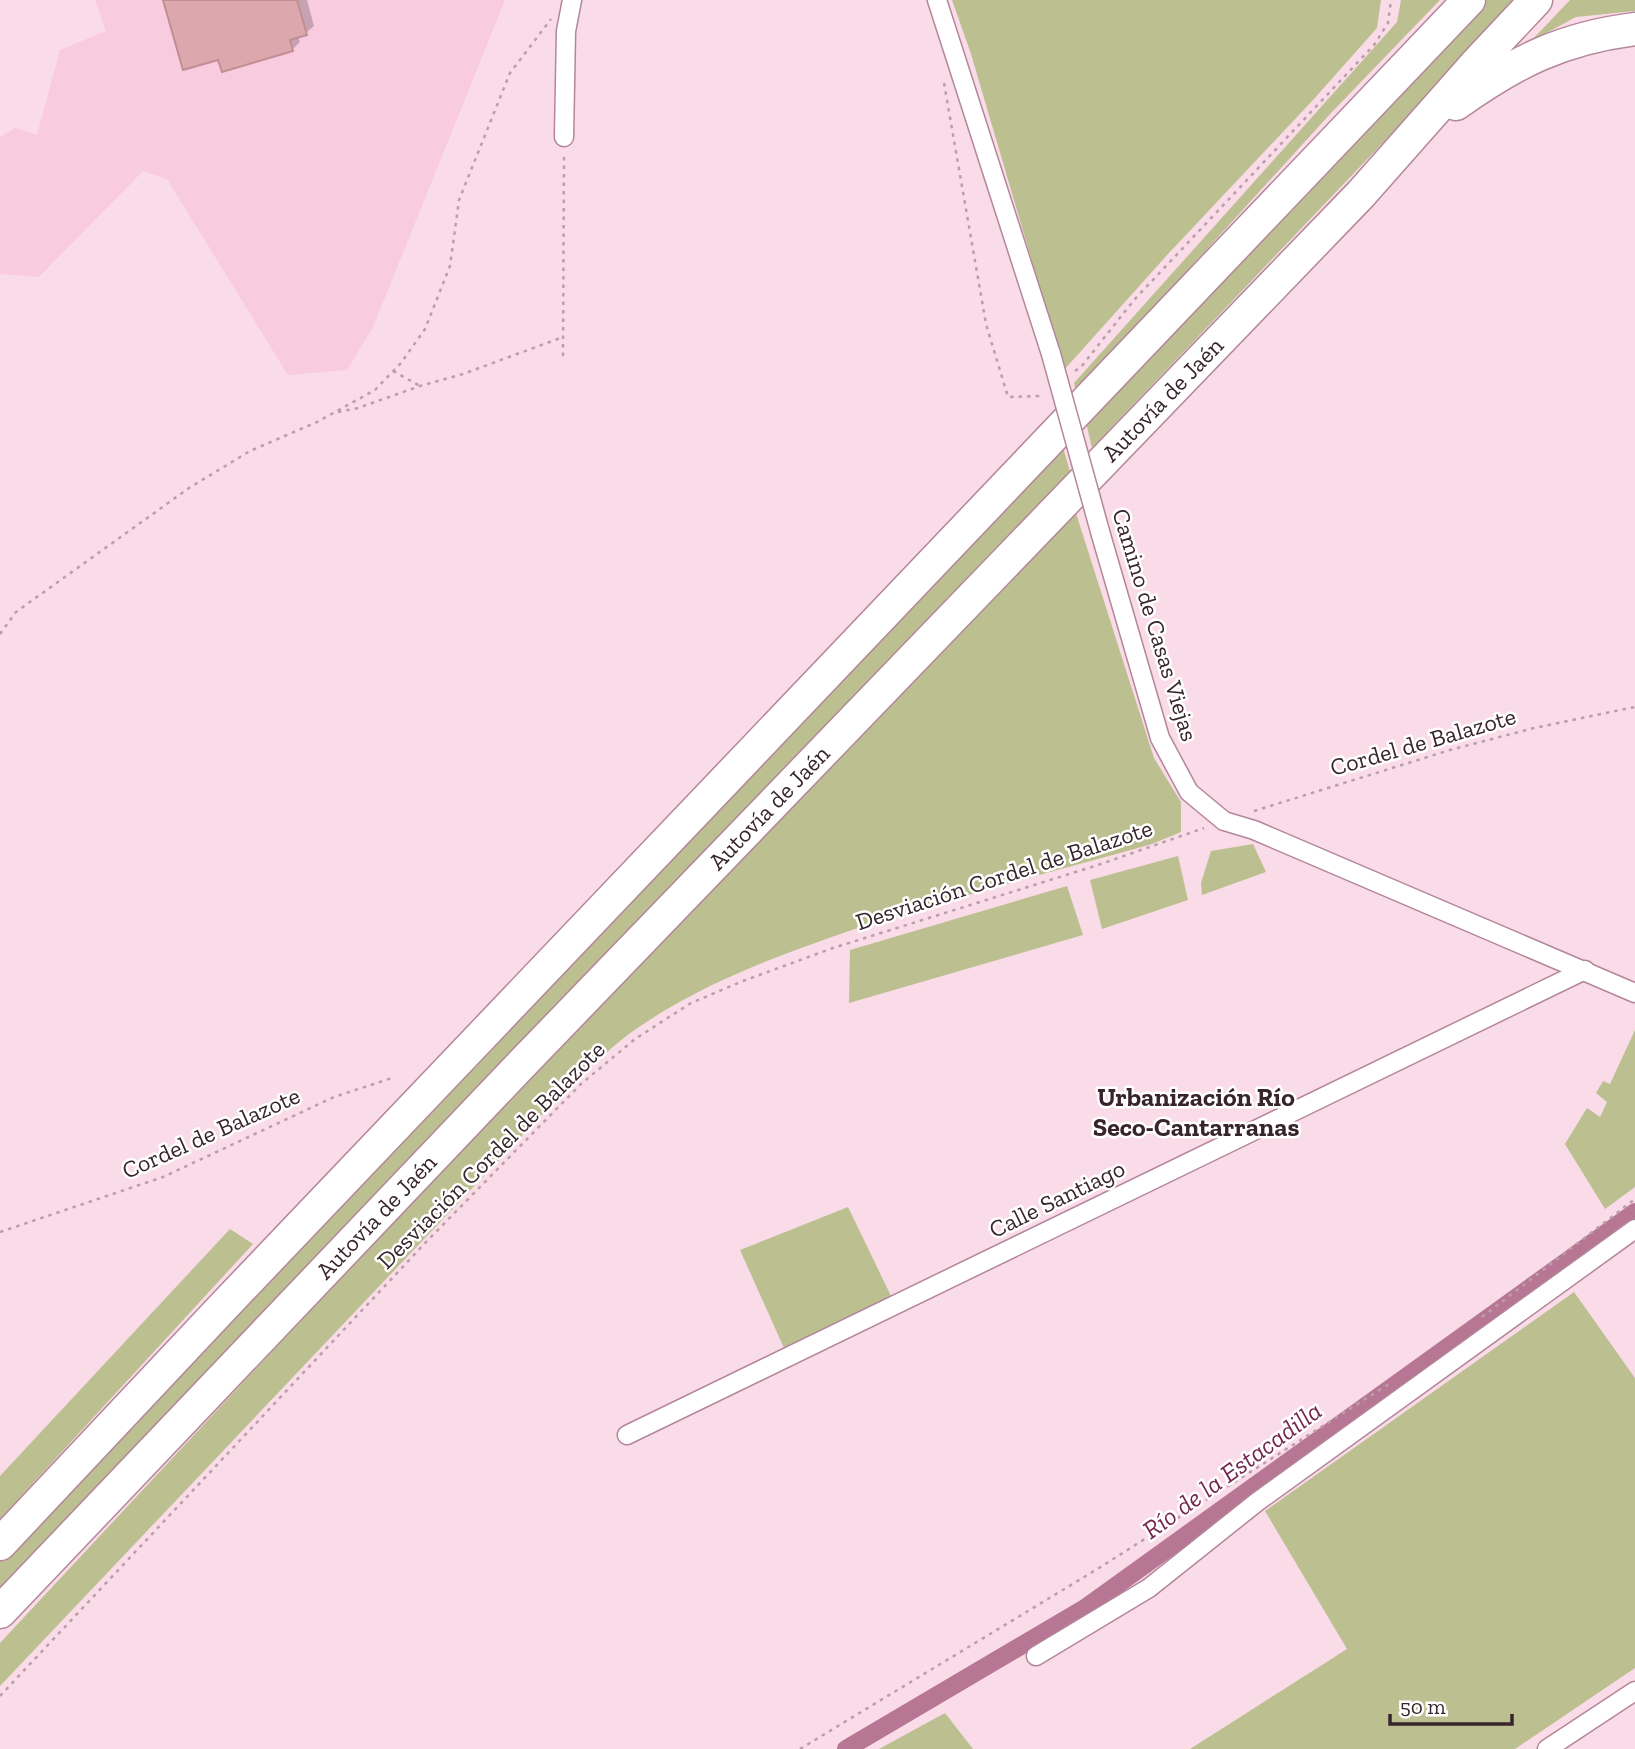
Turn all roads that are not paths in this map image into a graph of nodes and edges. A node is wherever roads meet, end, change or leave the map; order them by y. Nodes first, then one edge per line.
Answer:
1 (572, 0) edge
2 (937, 0) edge
3 (1469, 0) edge
4 (1536, 0) edge
5 (1635, 29) edge
6 (564, 137) road end
7 (1361, 194) junction
8 (1585, 970) junction
9 (1635, 993) edge
10 (1635, 1229) edge
11 (627, 1435) dead end
12 (0, 1544) edge
13 (0, 1612) edge
14 (1036, 1656) dead end
15 (1635, 1691) edge
16 (1547, 1749) edge

1 - 6 street
2 - 8 street, Camino de Casas Viejas, bridge
3 - 12 highway, Autovía de Jaén
4 - 7 highway, Autovía de Jaén
5 - 7 highway
7 - 13 highway, Autovía de Jaén
8 - 9 street, Camino de Casas Viejas
8 - 11 street, Calle Santiago
10 - 14 street
15 - 16 street

